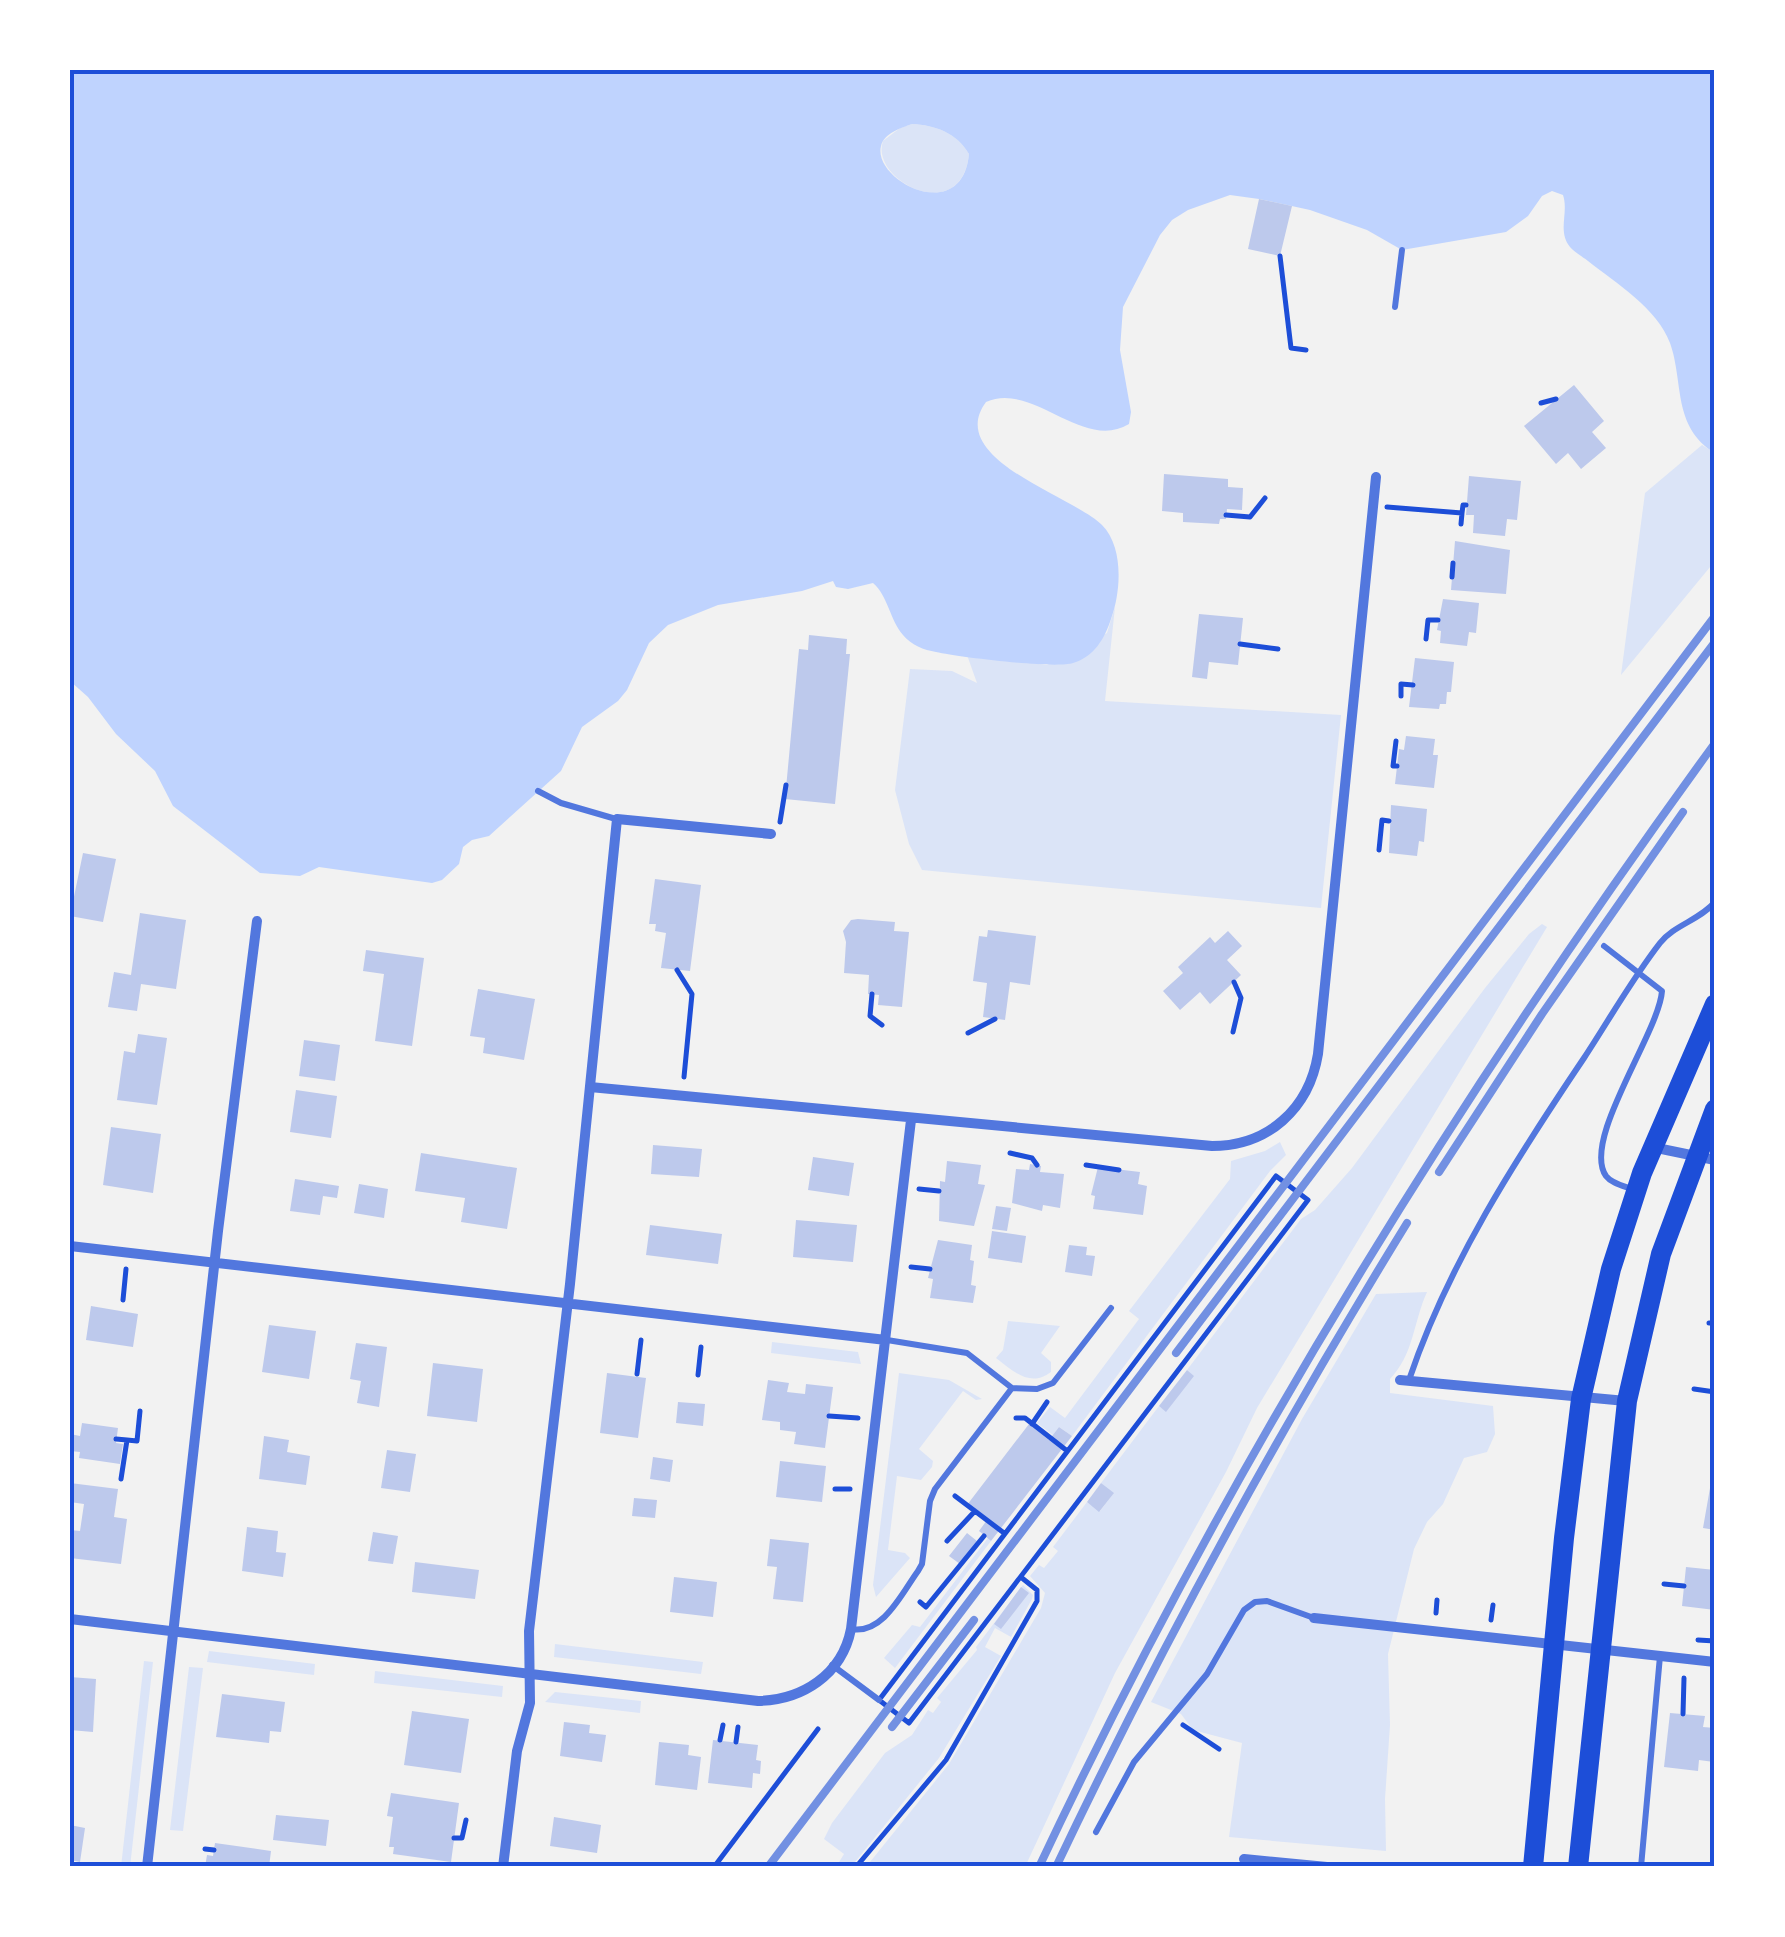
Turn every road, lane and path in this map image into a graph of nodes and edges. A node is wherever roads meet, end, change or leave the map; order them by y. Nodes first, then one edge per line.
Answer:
1 (1402, 250) dead end
2 (1280, 256) dead end
3 (1395, 307) dead end
4 (1306, 350) dead end
5 (1556, 399) dead end
6 (1541, 403) dead end
7 (1376, 477) dead end
8 (1265, 498) dead end
9 (1466, 505) dead end
10 (1384, 506) dead end
11 (1462, 513) junction
12 (1226, 515) dead end
13 (1461, 524) dead end
14 (1453, 563) dead end
15 (1452, 578) dead end
16 (1438, 620) dead end
17 (1426, 639) dead end
18 (1240, 644) dead end
19 (1278, 649) dead end
20 (1413, 685) dead end
21 (1401, 696) dead end
22 (1396, 741) dead end
23 (1397, 766) dead end
24 (786, 785) dead end
25 (538, 791) dead end
26 (618, 820) junction
27 (1389, 820) dead end
28 (775, 832) joint
29 (1379, 850) dead end
30 (1715, 902) edge
31 (257, 921) dead end
32 (1604, 946) dead end
33 (677, 970) dead end
34 (1641, 972) junction
35 (1234, 982) dead end
36 (872, 994) dead end
37 (1715, 1004) edge
38 (995, 1019) dead end
39 (882, 1025) dead end
40 (1233, 1032) dead end
41 (968, 1033) dead end
42 (684, 1077) dead end
43 (590, 1087) junction
44 (1715, 1109) edge
45 (911, 1120) junction
46 (1651, 1146) junction
47 (1010, 1153) dead end
48 (1706, 1158) edge
49 (1036, 1165) dead end
50 (1086, 1166) dead end
51 (1118, 1170) dead end
52 (919, 1189) dead end
53 (1636, 1190) junction
54 (939, 1191) dead end
55 (70, 1246) edge
56 (215, 1262) junction
57 (911, 1267) dead end
58 (930, 1269) dead end
59 (126, 1270) dead end
60 (122, 1300) dead end
61 (568, 1304) junction
62 (1112, 1308) dead end
63 (641, 1340) dead end
64 (886, 1340) junction
65 (702, 1347) dead end
66 (637, 1374) dead end
67 (698, 1375) dead end
68 (1404, 1380) joint
69 (1012, 1388) junction
70 (1694, 1390) dead end
71 (1715, 1392) edge
72 (1581, 1399) junction
73 (1627, 1401) junction
74 (1047, 1404) dead end
75 (140, 1412) dead end
76 (829, 1416) dead end
77 (858, 1418) dead end
78 (1016, 1418) dead end
79 (1032, 1424) junction
80 (116, 1438) dead end
81 (127, 1440) junction
82 (1066, 1450) junction
83 (121, 1479) dead end
84 (835, 1488) dead end
85 (850, 1489) dead end
86 (955, 1496) dead end
87 (975, 1511) junction
88 (1004, 1534) junction
89 (984, 1536) dead end
90 (947, 1541) dead end
91 (1022, 1578) junction
92 (1664, 1584) dead end
93 (1684, 1586) dead end
94 (1437, 1600) dead end
95 (920, 1602) dead end
96 (1493, 1606) dead end
97 (1436, 1613) dead end
98 (70, 1618) edge
99 (1314, 1618) joint
100 (1491, 1620) dead end
101 (851, 1629) junction
102 (174, 1632) junction
103 (1698, 1640) dead end
104 (1715, 1641) edge
105 (1554, 1645) junction
106 (1599, 1649) junction
107 (1660, 1656) junction
108 (1715, 1662) edge
109 (832, 1665) junction
110 (530, 1672) junction
111 (1684, 1678) dead end
112 (879, 1700) junction
113 (1683, 1714) dead end
114 (1174, 1716) junction
115 (722, 1726) dead end
116 (738, 1727) dead end
117 (818, 1729) dead end
118 (720, 1740) dead end
119 (736, 1742) dead end
120 (1219, 1749) dead end
121 (466, 1820) dead end
122 (1096, 1832) dead end
123 (454, 1838) dead end
124 (204, 1849) dead end
125 (214, 1850) dead end
126 (1244, 1860) dead end
127 (147, 1867) edge
128 (504, 1867) edge
129 (714, 1867) edge
130 (859, 1867) edge
131 (1326, 1867) edge
132 (1532, 1867) edge
133 (1578, 1867) edge
134 (1640, 1867) edge

1 - 3 lane
2 - 4 path
5 - 6 path
7 - 45 street
8 - 12 path
9 - 11 path
10 - 11 path
11 - 13 path
14 - 15 path
16 - 17 path
18 - 19 path
20 - 21 path
22 - 23 path
24 - 28 path
25 - 26 lane
26 - 28 street
26 - 43 street
27 - 29 path
30 - 34 lane
31 - 56 street
32 - 34 lane
33 - 42 path
34 - 53 lane
34 - 68 lane
35 - 40 path
36 - 39 path
37 - 46 highway
38 - 41 path
43 - 45 street
43 - 61 street
44 - 48 highway
45 - 64 street
46 - 48 street
46 - 53 highway
47 - 49 path
48 - 73 highway
50 - 51 path
52 - 54 path
53 - 72 highway
55 - 56 street
56 - 61 street
56 - 102 street
57 - 58 path
59 - 60 path
61 - 64 street
61 - 110 street
62 - 69 lane
63 - 66 path
64 - 69 lane
64 - 101 street
65 - 67 path
68 - 72 street
69 - 101 lane
70 - 71 path
72 - 73 street
72 - 105 highway
73 - 106 highway
74 - 79 path
75 - 81 path
76 - 77 path
78 - 79 path
79 - 82 path
80 - 81 path
81 - 83 path
82 - 88 path
82 - 91 path
84 - 85 path
86 - 87 path
87 - 88 path
87 - 90 path
88 - 112 path
89 - 95 path
91 - 112 path
91 - 130 path
92 - 93 path
94 - 97 path
96 - 100 path
98 - 102 street
99 - 105 street
99 - 114 lane
101 - 109 street
102 - 110 street
102 - 127 street
103 - 104 path
105 - 106 street
105 - 132 highway
106 - 107 street
106 - 133 highway
107 - 108 street
107 - 134 lane
109 - 110 street
109 - 112 lane
110 - 128 street
111 - 113 path
114 - 120 path
114 - 122 lane
115 - 118 path
116 - 119 path
117 - 129 path
121 - 123 path
124 - 125 path
126 - 131 street

